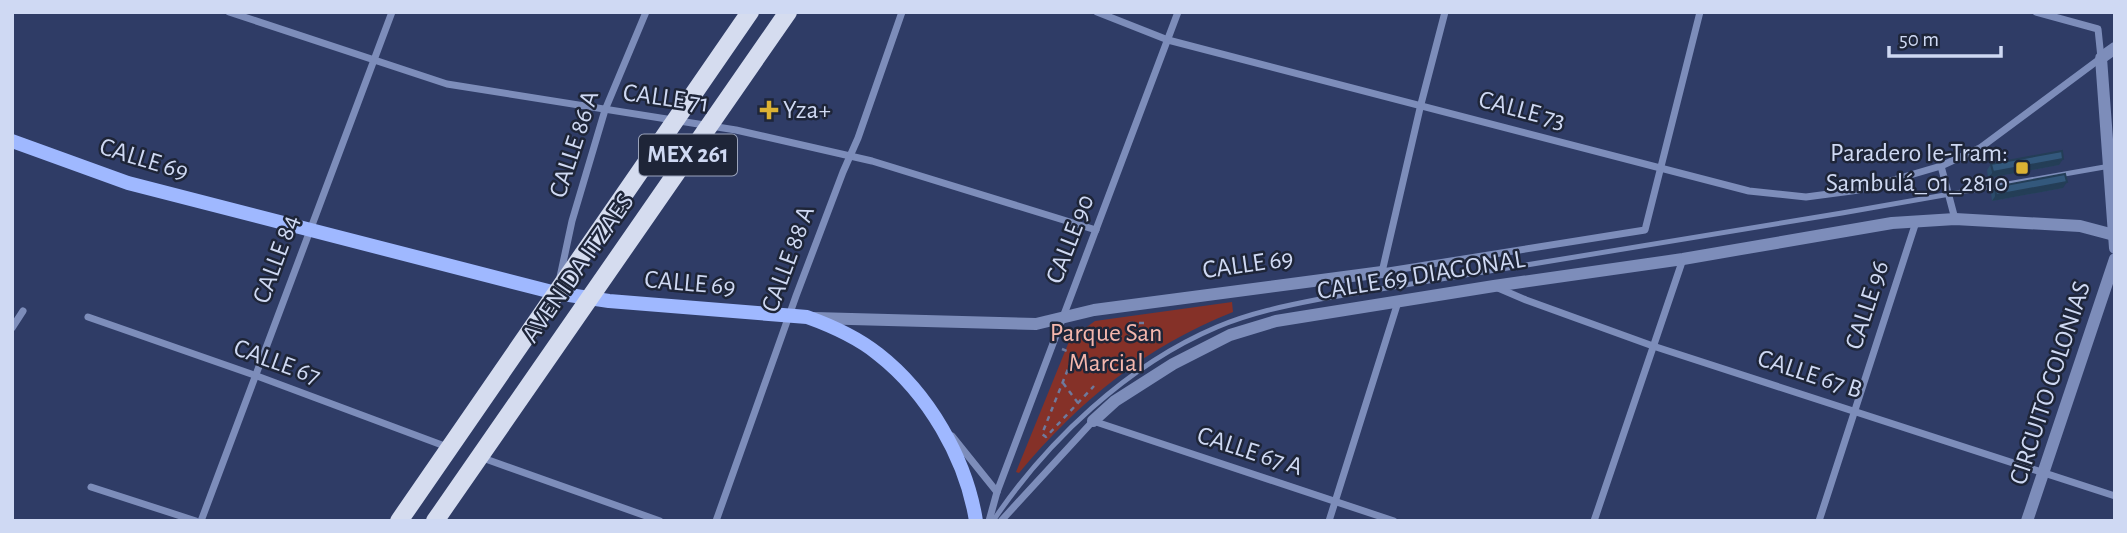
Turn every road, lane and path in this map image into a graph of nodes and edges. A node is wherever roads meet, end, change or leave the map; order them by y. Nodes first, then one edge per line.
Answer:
1 (229, 12) edge
2 (392, 12) edge
3 (646, 12) edge
4 (750, 12) edge
5 (788, 12) edge
6 (902, 12) edge
7 (1097, 12) edge
8 (1178, 12) edge
9 (1445, 12) edge
10 (1700, 12) edge
11 (2036, 12) edge
12 (1168, 40) junction
13 (2115, 48) edge
14 (2101, 58) junction
15 (373, 61) junction
16 (1421, 104) junction
17 (605, 110) junction
18 (676, 120) junction
19 (709, 125) junction
20 (12, 141) edge
21 (2111, 150) edge
22 (850, 156) junction
23 (1941, 166) junction
24 (2112, 166) edge
25 (1661, 168) junction
26 (2112, 181) edge
27 (1948, 194) junction
28 (1955, 219) junction
29 (1916, 222) junction
30 (309, 230) junction
31 (1096, 230) junction
32 (2114, 239) edge
33 (1683, 258) junction
34 (2115, 259) edge
35 (1382, 272) junction
36 (1494, 286) junction
37 (556, 293) junction
38 (589, 298) junction
39 (1398, 302) junction
40 (23, 311) dead end
41 (789, 316) junction
42 (1063, 316) junction
43 (88, 317) dead end
44 (807, 317) junction
45 (1129, 323) dead end
46 (1149, 323) dead end
47 (12, 328) edge
48 (1653, 345) junction
49 (1062, 349) dead end
50 (257, 376) junction
51 (1062, 383) junction
52 (1094, 386) dead end
53 (921, 398) junction
54 (1078, 403) junction
55 (1855, 411) junction
56 (1093, 421) junction
57 (451, 448) junction
58 (479, 457) junction
59 (2044, 471) junction
60 (91, 487) dead end
61 (997, 492) junction
62 (2115, 496) edge
63 (1335, 501) junction
64 (199, 521) edge
65 (399, 521) edge
66 (435, 521) edge
67 (660, 521) edge
68 (716, 521) edge
69 (976, 521) edge
70 (991, 521) edge
71 (1001, 521) edge
72 (1329, 521) edge
73 (1394, 521) edge
74 (1594, 521) edge
75 (1819, 521) edge
76 (2027, 521) edge

1 - 15 street, CALLE 71
2 - 15 street, CALLE 84
3 - 17 street, CALLE 86 A
4 - 18 main road, AVENIDA ITZAES / MEX 261
5 - 19 main road, AVENIDA ITZAES / MEX 261
6 - 22 street, CALLE 88 A
7 - 12 street, CALLE 73
8 - 12 street, CALLE 90
9 - 16 street
10 - 25 street
11 - 14 street
12 - 16 street, CALLE 73
12 - 31 street, CALLE 90
13 - 14 street
14 - 21 street
14 - 23 street, CALLE 73
15 - 17 street, CALLE 71
15 - 30 street, CALLE 84
16 - 25 street, CALLE 73
16 - 35 street
17 - 18 street, CALLE 71
17 - 37 street, CALLE 86 A
18 - 19 street, CALLE 71
18 - 37 main road, AVENIDA ITZAES / MEX 261
19 - 22 street, CALLE 71
19 - 38 main road, AVENIDA ITZAES / MEX 261
20 - 30 main road, CALLE 69
21 - 24 street
22 - 31 street, CALLE 71
22 - 41 street, CALLE 88 A
23 - 25 street, CALLE 73
23 - 27 street
24 - 26 street
24 - 27 lane
25 - 35 street
26 - 32 street
27 - 28 street
27 - 70 lane
28 - 29 street, CALLE 69 DIAGONAL
28 - 32 street, CALLE 69 DIAGONAL
29 - 33 street, CALLE 69 DIAGONAL
29 - 55 street, CALLE 96
30 - 37 main road, CALLE 69
30 - 50 street, CALLE 84
31 - 42 street, CALLE 90
33 - 36 street, CALLE 69 DIAGONAL
33 - 48 street
34 - 59 street, CIRCUITO COLONIAS
35 - 42 street, CALLE 69
36 - 39 street, CALLE 69 DIAGONAL
36 - 48 street, CALLE 67 B
37 - 38 main road, CALLE 69
37 - 57 main road, AVENIDA ITZAES / MEX 261
38 - 41 main road, CALLE 69
38 - 58 main road, AVENIDA ITZAES / MEX 261
39 - 56 street, CALLE 69 DIAGONAL
39 - 63 street
40 - 47 street
41 - 44 main road, CALLE 69
41 - 68 street, CALLE 88 A
42 - 44 street, CALLE 69
42 - 61 street, CALLE 90
43 - 50 street, CALLE 67
44 - 53 main road
45 - 46 path
48 - 55 street, CALLE 67 B
48 - 74 street
49 - 51 path
50 - 57 street, CALLE 67
50 - 64 street, CALLE 84
51 - 54 path
51 - 54 path
52 - 54 path
53 - 61 street
53 - 69 main road
55 - 59 street, CALLE 67 B
55 - 75 street, CALLE 96
56 - 63 street, CALLE 67 A
56 - 71 street, CALLE 69 DIAGONAL
57 - 65 main road, AVENIDA ITZAES / MEX 261
58 - 66 main road, AVENIDA ITZAES / MEX 261
58 - 67 street
59 - 62 street, CALLE 67 B
59 - 76 street, CIRCUITO COLONIAS
60 - 64 street
61 - 70 street, CALLE 90
63 - 72 street
63 - 73 street, CALLE 67 A

